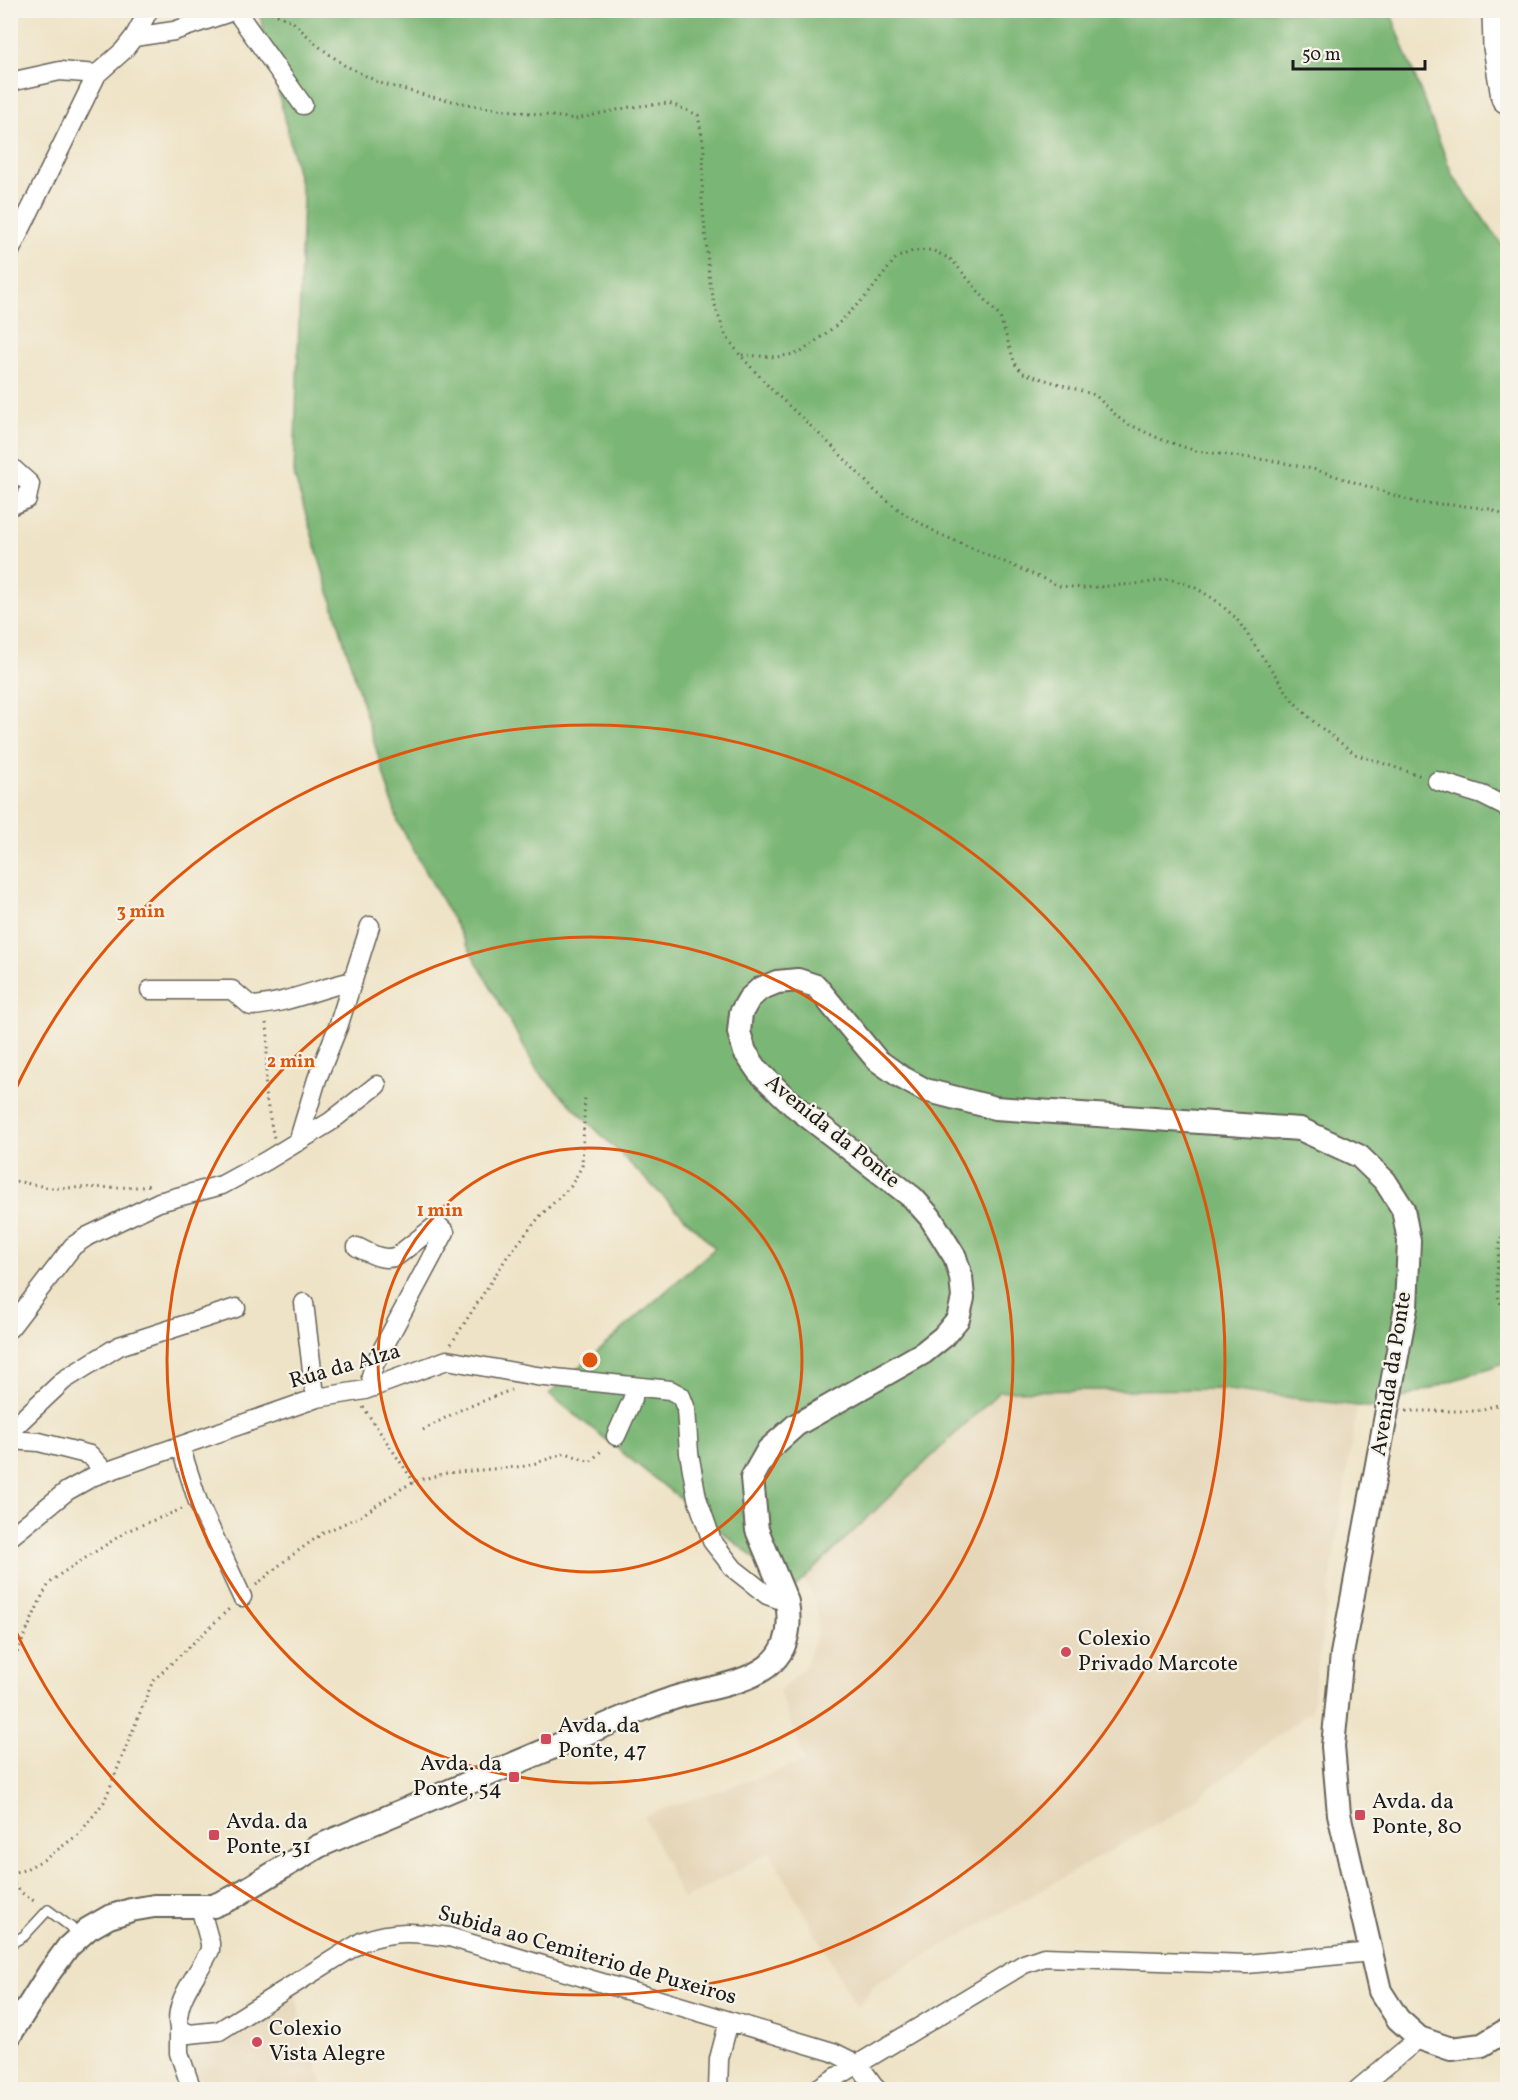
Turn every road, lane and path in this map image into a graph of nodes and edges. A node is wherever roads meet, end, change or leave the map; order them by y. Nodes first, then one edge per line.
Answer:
1 (149, 10) edge
2 (266, 10) edge
3 (1490, 10) edge
4 (1499, 10) edge
5 (236, 11) edge
6 (129, 44) junction
7 (1500, 48) junction
8 (97, 74) junction
9 (10, 82) edge
10 (1508, 97) edge
11 (303, 105) dead end
12 (10, 251) edge
13 (740, 355) junction
14 (10, 466) edge
15 (10, 506) edge
16 (1508, 517) edge
17 (1437, 781) joint
18 (1508, 808) edge
19 (370, 926) dead end
20 (353, 981) junction
21 (150, 990) dead end
22 (262, 1005) junction
23 (377, 1085) dead end
24 (585, 1097) dead end
25 (298, 1142) junction
26 (279, 1154) junction
27 (10, 1180) edge
28 (159, 1183) dead end
29 (1508, 1214) edge
30 (357, 1247) dead end
31 (304, 1303) dead end
32 (236, 1308) dead end
33 (1508, 1321) edge
34 (10, 1328) edge
35 (447, 1360) junction
36 (527, 1375) junction
37 (634, 1386) junction
38 (374, 1387) junction
39 (353, 1392) junction
40 (317, 1398) junction
41 (1508, 1402) edge
42 (1387, 1411) junction
43 (423, 1430) dead end
44 (10, 1431) edge
45 (616, 1436) joint
46 (10, 1440) edge
47 (180, 1446) junction
48 (105, 1472) junction
49 (414, 1482) junction
50 (198, 1502) junction
51 (10, 1537) edge
52 (242, 1597) junction
53 (788, 1602) junction
54 (10, 1669) edge
55 (10, 1874) edge
56 (10, 1880) edge
57 (200, 1907) junction
58 (48, 1911) junction
59 (81, 1935) junction
60 (10, 1944) edge
61 (1371, 1952) junction
62 (729, 2021) junction
63 (179, 2028) junction
64 (1508, 2030) edge
65 (10, 2035) edge
66 (1419, 2038) junction
67 (859, 2065) junction
68 (192, 2090) edge
69 (718, 2090) edge
70 (815, 2090) edge
71 (877, 2090) edge
72 (1358, 2090) edge

1 - 6 street
2 - 13 path
3 - 7 highway
4 - 7 highway
5 - 6 street
5 - 11 street
6 - 8 street
7 - 10 highway
8 - 9 street
8 - 12 street
13 - 16 path
13 - 17 path
14 - 15 street
17 - 18 street
19 - 20 street
20 - 22 street
20 - 25 street
21 - 22 street
22 - 26 path
23 - 25 street
24 - 35 path
25 - 26 street
26 - 34 street
27 - 28 path
29 - 33 path
30 - 38 street
31 - 40 street
32 - 44 street
35 - 36 street
35 - 38 street, Rúa da Alza
36 - 37 street
36 - 43 path
37 - 45 street
37 - 53 street
38 - 39 street, Rúa da Alza
39 - 40 street, Rúa da Alza
39 - 49 path
40 - 47 street, Rúa da Alza
41 - 42 path
42 - 53 street, Avenida da Ponte
42 - 61 street, Avenida da Ponte
45 - 49 path
46 - 48 street
47 - 48 street, Rúa da Alza
47 - 50 street
48 - 51 street, Rúa da Alza
49 - 52 path
50 - 52 street
50 - 54 path
52 - 55 path
53 - 57 street, Avenida da Ponte
56 - 58 path
57 - 59 street, Avenida da Ponte
57 - 63 street
58 - 59 lane
58 - 60 lane
59 - 65 street, Avenida da Ponte
61 - 66 street, Avenida da Ponte
61 - 67 street
62 - 63 street, Subida ao Cemiterio de Puxeiros
62 - 67 street, Subida ao Cemiterio de Puxeiros
62 - 69 street
63 - 68 street
64 - 66 street, Avenida da Ponte
66 - 72 street
67 - 70 street
67 - 71 street

